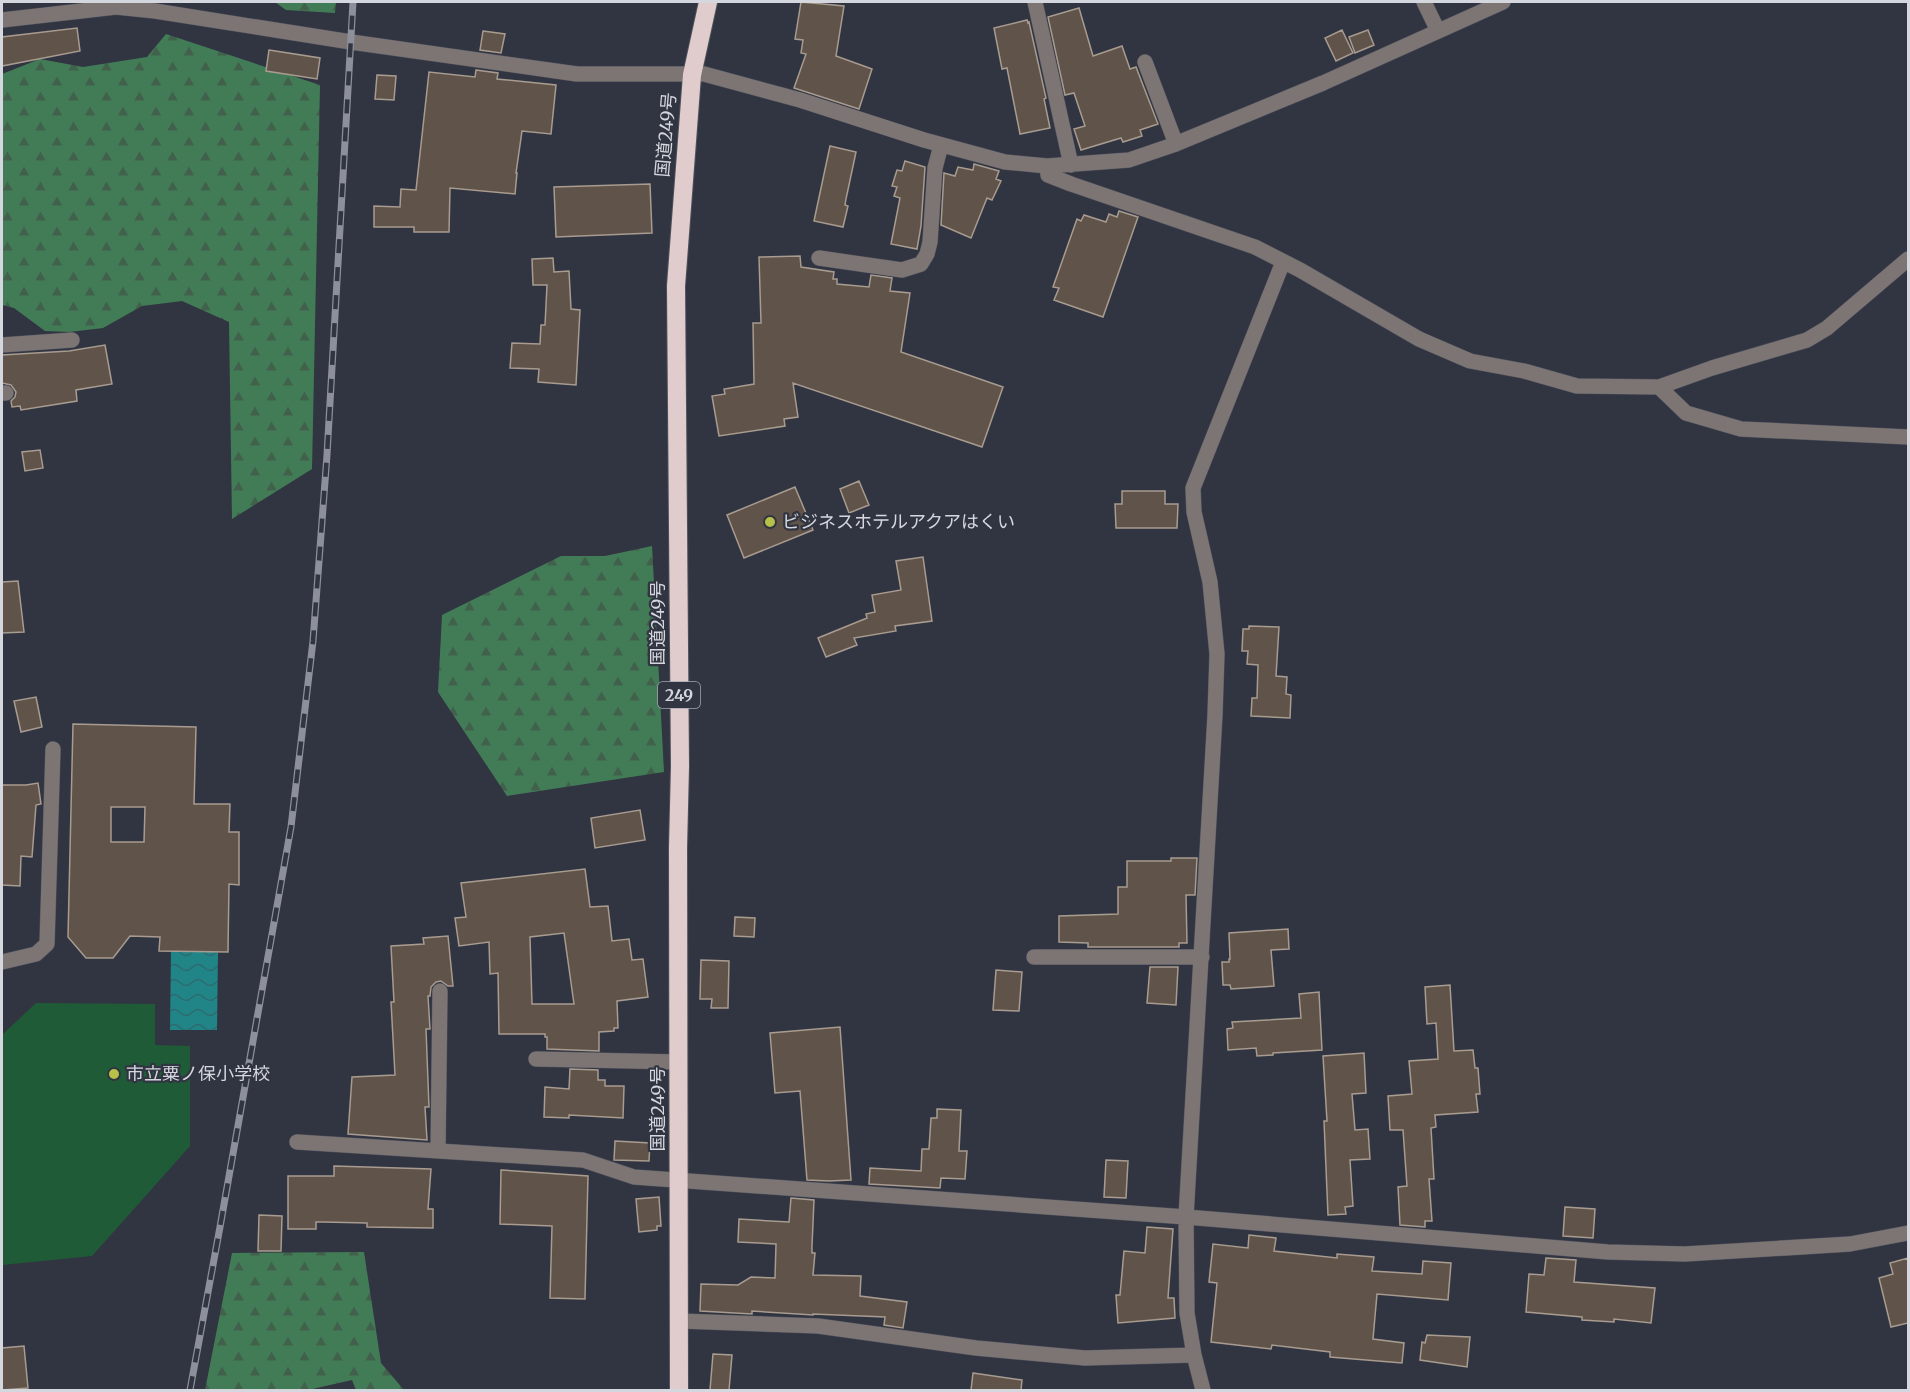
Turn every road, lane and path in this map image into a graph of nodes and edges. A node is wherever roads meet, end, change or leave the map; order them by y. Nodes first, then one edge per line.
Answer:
1 (708, 2) edge
2 (1035, 2) edge
3 (1424, 2) edge
4 (1503, 2) edge
5 (97, 5) edge
6 (2, 20) edge
7 (1438, 31) junction
8 (1145, 62) dead end
9 (692, 75) junction
10 (940, 144) junction
11 (1176, 144) junction
12 (1071, 165) junction
13 (1047, 166) junction
14 (819, 258) dead end
15 (1908, 259) edge
16 (1282, 262) junction
17 (72, 340) dead end
18 (2, 345) edge
19 (1659, 387) junction
20 (1908, 436) edge
21 (53, 749) dead end
22 (1034, 957) dead end
23 (1202, 957) junction
24 (2, 962) edge
25 (440, 990) dead end
26 (536, 1059) dead end
27 (679, 1062) junction
28 (297, 1142) dead end
29 (438, 1151) junction
30 (680, 1180) junction
31 (1186, 1217) junction
32 (1908, 1233) edge
33 (680, 1321) junction
34 (1194, 1355) junction
35 (680, 1390) edge
36 (1203, 1390) edge

1 - 9 highway, 国道249号 / 249
2 - 12 street
3 - 7 street
4 - 7 street
5 - 6 street
5 - 9 street
7 - 11 street
8 - 11 street
9 - 10 street
9 - 27 highway, 国道249号 / 249
10 - 13 street
10 - 14 street
11 - 12 street
12 - 13 street
13 - 16 street
15 - 19 street
16 - 19 street
16 - 23 street
17 - 18 street
19 - 20 street
21 - 24 street
22 - 23 street
23 - 31 street
25 - 29 street
26 - 27 street
27 - 30 highway, 国道249号 / 249
28 - 29 street
29 - 30 street
30 - 31 street
30 - 33 highway, 国道249号 / 249
31 - 32 street
31 - 34 street
33 - 34 street
33 - 35 highway, 国道249号 / 249
34 - 36 street

